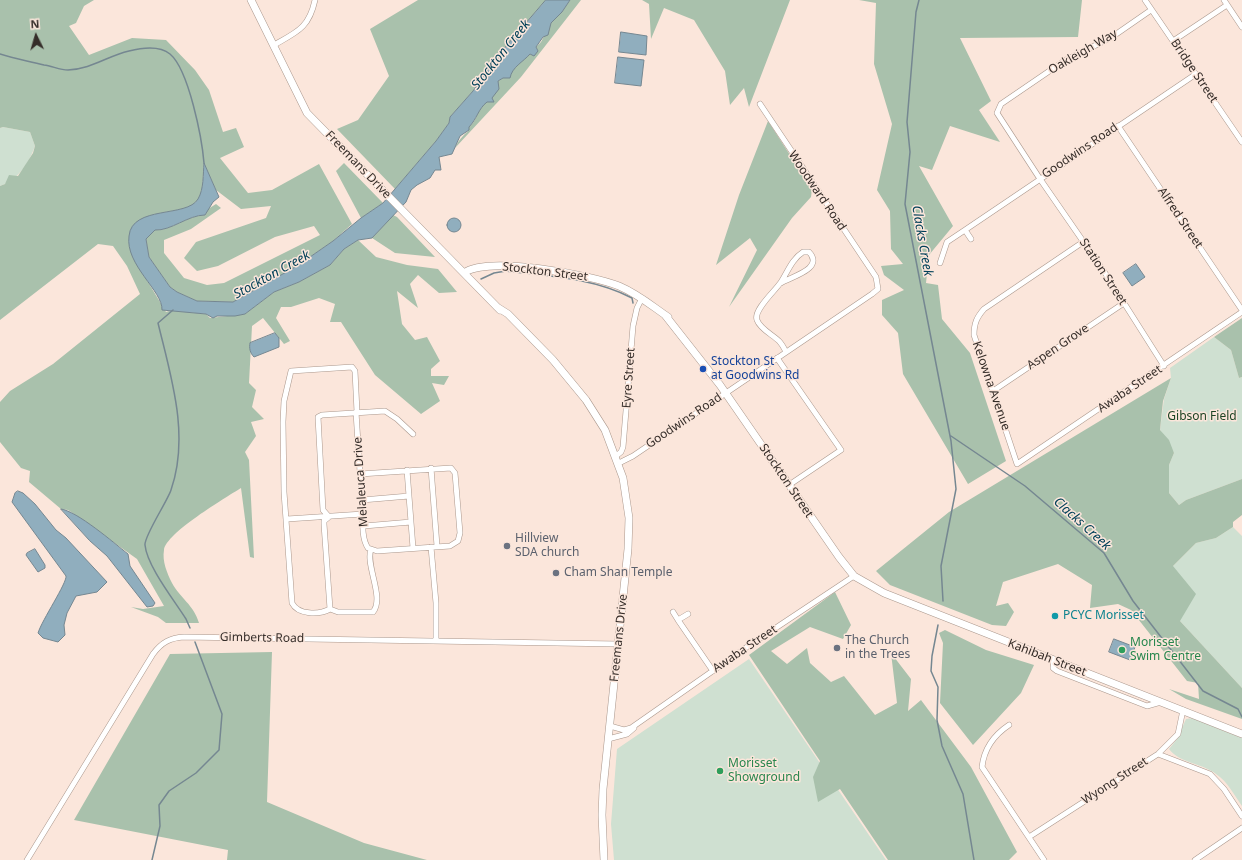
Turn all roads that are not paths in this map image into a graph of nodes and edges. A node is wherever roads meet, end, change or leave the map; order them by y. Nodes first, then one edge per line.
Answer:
1 (251, 0) edge
2 (315, 0) edge
3 (1145, 0) edge
4 (1225, 2) edge
5 (1151, 10) junction
6 (1242, 27) edge
7 (1173, 41) junction
8 (274, 45) junction
9 (1196, 74) junction
10 (760, 104) dead end
11 (998, 109) joint
12 (1118, 126) junction
13 (1242, 142) edge
14 (1040, 179) junction
15 (965, 230) junction
16 (971, 239) dead end
17 (1083, 242) junction
18 (940, 263) dead end
19 (464, 273) junction
20 (876, 277) joint
21 (781, 283) junction
22 (642, 298) junction
23 (1124, 303) junction
24 (1242, 311) edge
25 (786, 352) junction
26 (777, 358) junction
27 (1164, 366) junction
28 (993, 391) junction
29 (726, 393) junction
30 (356, 412) junction
31 (413, 434) dead end
32 (617, 459) junction
33 (1017, 464) joint
34 (431, 468) junction
35 (407, 470) junction
36 (360, 474) junction
37 (789, 485) junction
38 (409, 496) junction
39 (362, 500) junction
40 (363, 514) junction
41 (329, 517) junction
42 (287, 519) junction
43 (411, 522) junction
44 (364, 526) junction
45 (437, 546) junction
46 (430, 547) junction
47 (413, 548) junction
48 (371, 549) junction
49 (854, 576) junction
50 (330, 609) junction
51 (673, 612) dead end
52 (688, 614) dead end
53 (678, 620) junction
54 (436, 641) junction
55 (618, 644) junction
56 (713, 671) junction
57 (1182, 710) junction
58 (638, 724) junction
59 (1009, 725) dead end
60 (610, 726) junction
61 (1242, 734) edge
62 (608, 739) junction
63 (1158, 754) junction
64 (1242, 816) edge
65 (1242, 828) edge
66 (1029, 837) junction
67 (27, 860) edge
68 (604, 860) edge
69 (1044, 860) edge
70 (1195, 860) edge

1 - 8 main road, Freemans Drive
2 - 8 street
3 - 5 street, Bridge Street
4 - 6 street
4 - 7 street
5 - 7 street, Bridge Street
5 - 11 street, Oakleigh Way
7 - 9 street, Bridge Street
8 - 19 main road, Freemans Drive
9 - 12 street, Goodwins Road
9 - 13 street, Bridge Street
10 - 20 street, Woodward Road
11 - 14 street, Station Street
12 - 14 street, Goodwins Road
12 - 24 street, Alfred Street
14 - 15 street, Goodwins Road
14 - 17 street, Station Street
15 - 16 street
15 - 18 street, Goodwins Road
17 - 23 street, Station Street
17 - 28 street, Kelowna Avenue
19 - 22 main road, Stockton Street
19 - 32 main road, Freemans Drive
20 - 25 street, Goodwins Road
21 - 21 street
21 - 25 street
22 - 29 main road, Stockton Street
22 - 32 street, Eyre Street
23 - 27 street, Station Street
23 - 28 street, Aspen Grove
24 - 27 street, Awaba Street
25 - 26 street, Goodwins Road
26 - 29 street, Goodwins Road
26 - 37 street
27 - 33 street, Awaba Street
28 - 33 street, Kelowna Avenue
29 - 32 street, Goodwins Road
29 - 37 main road, Stockton Street
30 - 31 street
30 - 36 street, Melaleuca Drive
30 - 41 street
30 - 42 street, Melaleuca Drive
32 - 55 main road, Freemans Drive
34 - 35 street
34 - 45 street
34 - 45 street
35 - 36 street
35 - 38 street
36 - 39 street, Melaleuca Drive
37 - 49 main road, Stockton Street
38 - 39 street
38 - 43 street
39 - 40 street, Melaleuca Drive
40 - 41 street
40 - 44 street, Melaleuca Drive
41 - 42 street
41 - 50 street
42 - 50 street
43 - 44 street
43 - 47 street
44 - 48 street, Melaleuca Drive
45 - 46 street
46 - 47 street
46 - 54 street
47 - 48 street
48 - 50 street, Melaleuca Drive
49 - 56 street, Awaba Street
49 - 57 main road, Kahibah Street
51 - 53 street
52 - 53 street
53 - 56 street
54 - 55 street, Gimberts Road
54 - 67 street, Gimberts Road
55 - 60 main road, Freemans Drive
56 - 58 street, Awaba Street
57 - 61 main road, Kahibah Street
57 - 63 street, Wyong Street
58 - 60 street, Awaba Street
58 - 62 street, Awaba Street
59 - 66 street
60 - 62 main road, Freemans Drive
62 - 68 main road, Freemans Drive
63 - 64 street
63 - 66 street, Wyong Street
65 - 70 street
66 - 69 street

